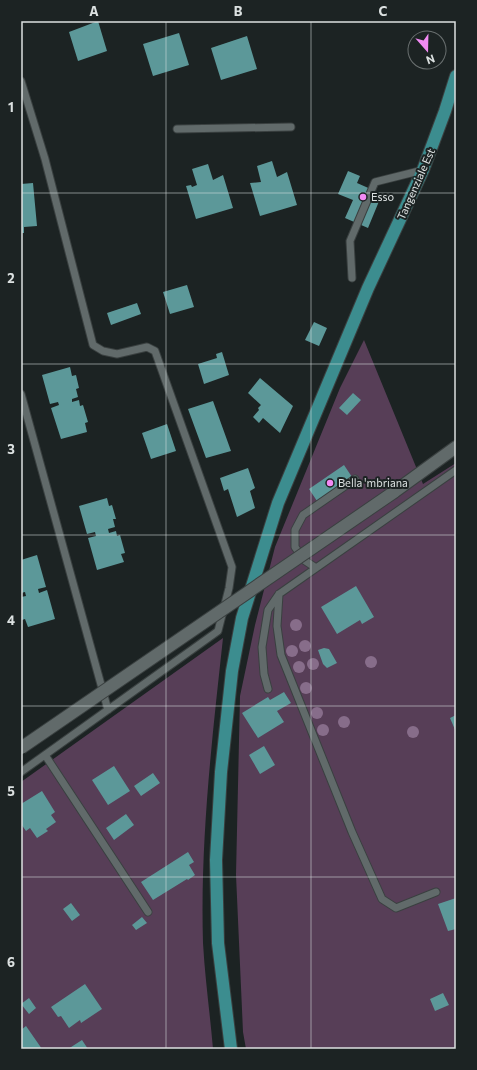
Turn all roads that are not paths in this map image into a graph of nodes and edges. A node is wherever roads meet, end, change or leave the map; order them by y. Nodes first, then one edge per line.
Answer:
1 (456, 76) edge
2 (21, 81) edge
3 (291, 127) dead end
4 (177, 129) dead end
5 (423, 170) junction
6 (352, 278) dead end
7 (21, 394) edge
8 (456, 447) edge
9 (456, 470) edge
10 (355, 479) dead end
11 (316, 568) junction
12 (279, 594) junction
13 (268, 689) dead end
14 (108, 710) junction
15 (21, 748) edge
16 (45, 755) junction
17 (21, 772) edge
18 (436, 892) dead end
19 (148, 912) dead end
20 (231, 1049) edge

1 - 5 main road, Tangenziale Est
2 - 14 lane
3 - 4 lane
5 - 6 lane
5 - 20 main road, Tangenziale Est
7 - 14 lane
8 - 15 street, bridge
9 - 11 lane
10 - 11 lane
11 - 12 lane
12 - 13 lane
12 - 18 lane
14 - 16 lane
16 - 17 lane
16 - 19 lane

